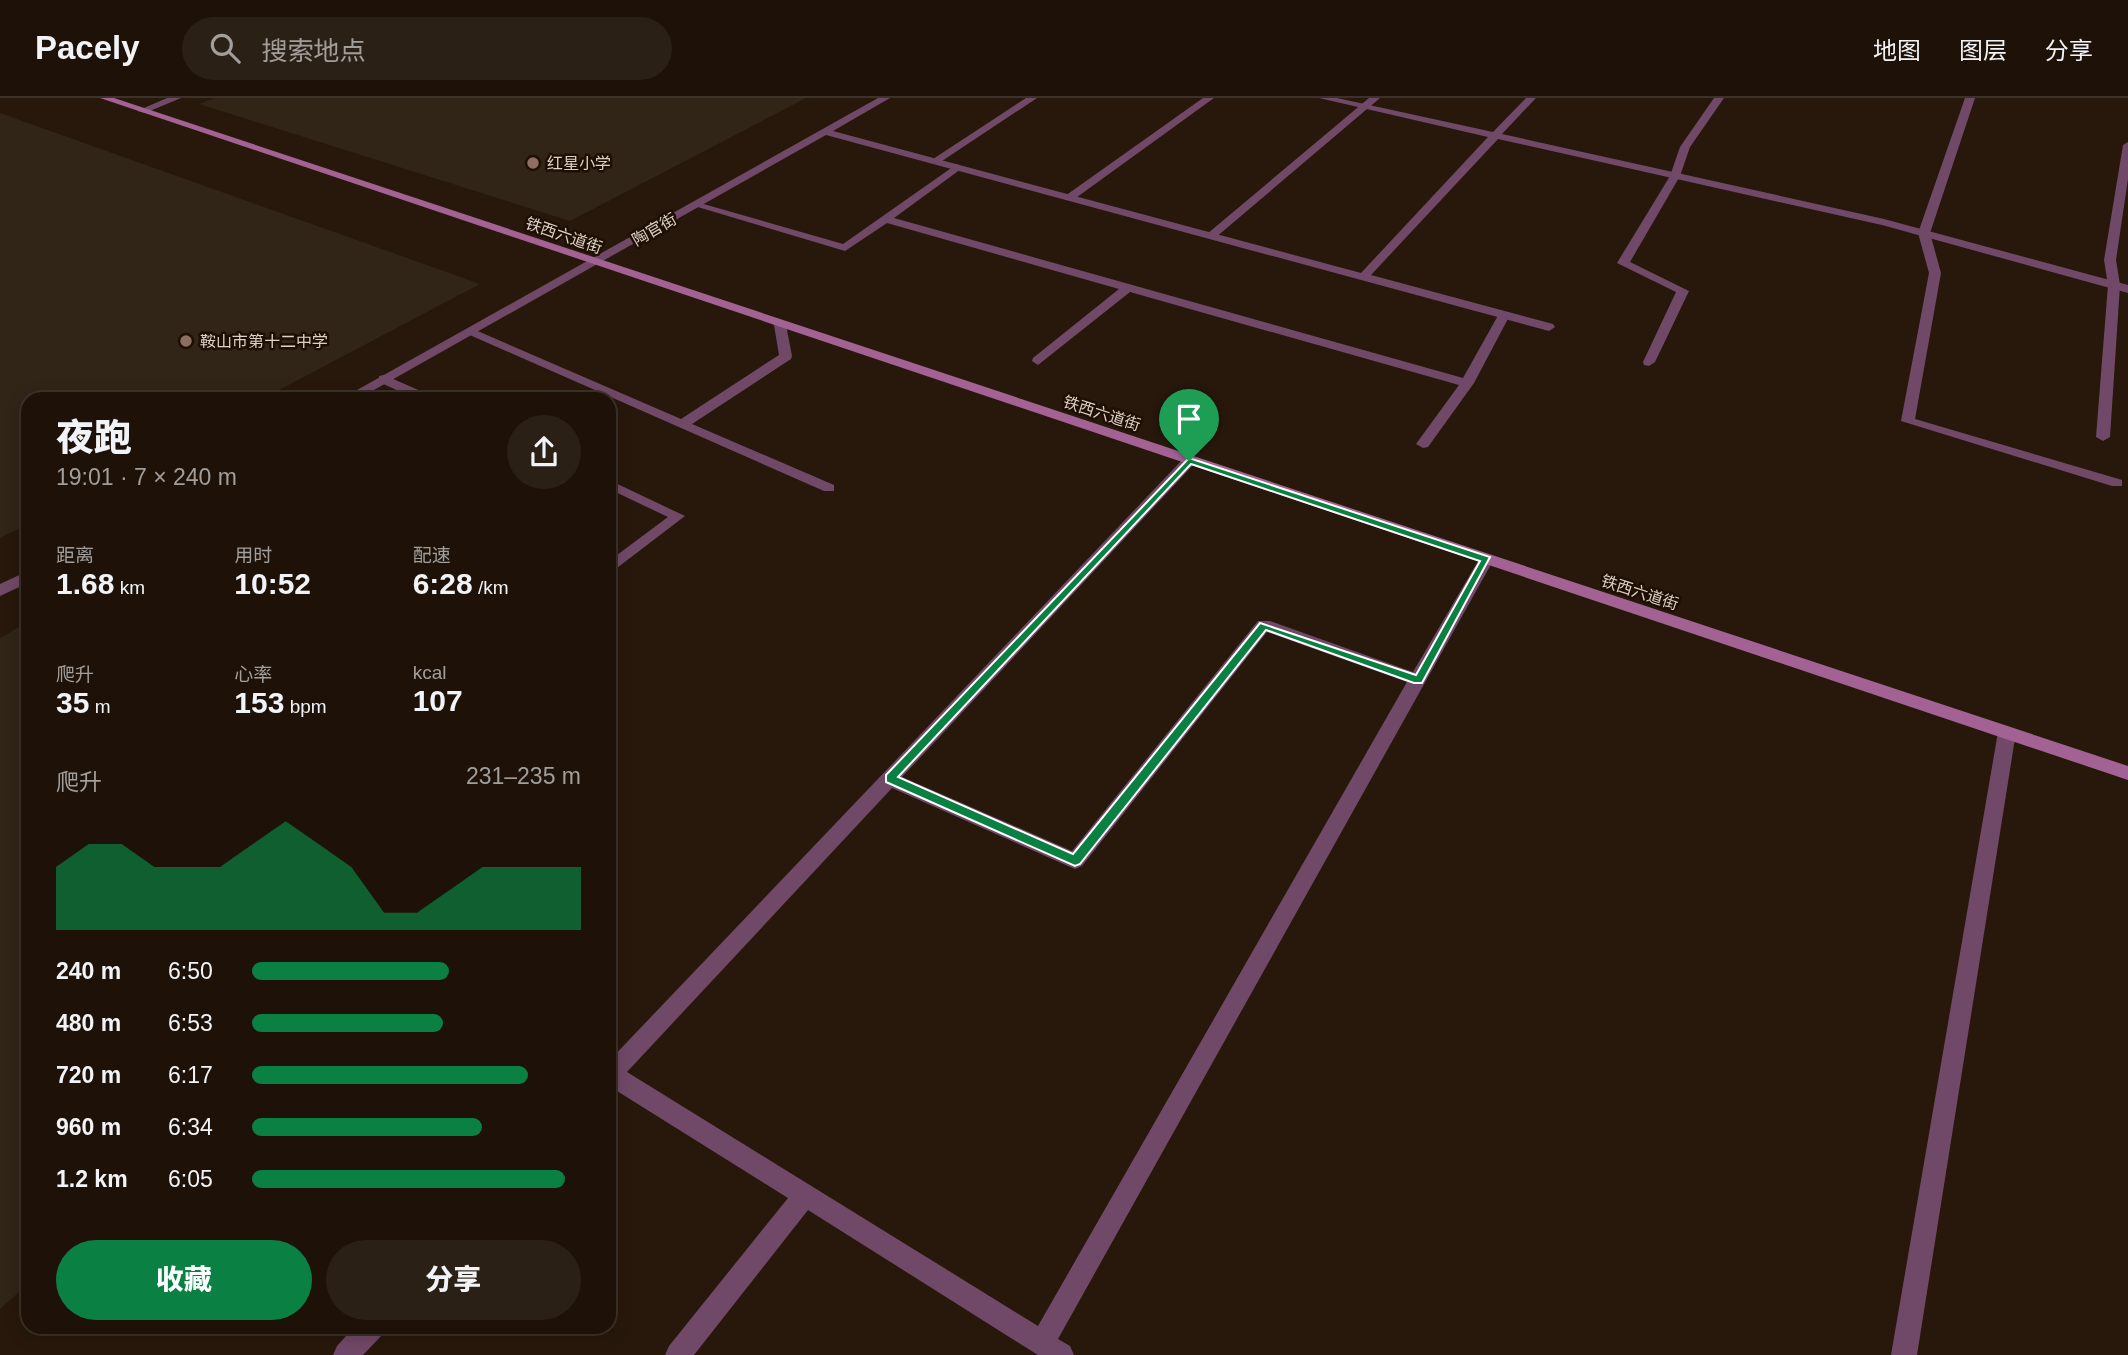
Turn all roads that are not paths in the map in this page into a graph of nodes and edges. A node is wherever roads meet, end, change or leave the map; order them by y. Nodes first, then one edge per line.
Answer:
1 (105, 98) edge
2 (176, 98) edge
3 (885, 98) edge
4 (1032, 98) edge
5 (1209, 98) edge
6 (1324, 98) edge
7 (1375, 98) edge
8 (1531, 98) edge
9 (1718, 98) edge
10 (1970, 98) edge
11 (1365, 107) junction
12 (142, 111) junction
13 (825, 132) junction
14 (1497, 136) junction
15 (2128, 145) edge
16 (935, 161) junction
17 (957, 167) junction
18 (1675, 176) junction
19 (1069, 198) junction
20 (696, 205) junction
21 (886, 219) junction
22 (1924, 233) junction
23 (1211, 236) junction
24 (594, 263) junction
25 (1363, 277) junction
26 (2114, 285) junction
27 (1128, 287) junction
28 (2128, 289) edge
29 (1504, 315) junction
30 (780, 325) junction
31 (1549, 327) dead end
32 (469, 332) junction
33 (1038, 361) dead end
34 (1649, 362) dead end
35 (384, 379) junction
36 (1467, 383) junction
37 (361, 392) edge
38 (412, 392) edge
39 (611, 392) edge
40 (616, 394) edge
41 (684, 423) junction
42 (2103, 437) dead end
43 (1423, 444) dead end
44 (1189, 461) junction
45 (2117, 483) dead end
46 (616, 487) edge
47 (829, 488) dead end
48 (1486, 559) junction
49 (616, 564) edge
50 (21, 580) edge
51 (0, 591) edge
52 (1418, 680) junction
53 (2007, 732) junction
54 (2128, 773) edge
55 (890, 779) junction
56 (616, 1068) edge
57 (616, 1078) edge
58 (805, 1195) junction
59 (366, 1334) edge
60 (1052, 1349) edge
61 (346, 1355) edge
62 (678, 1355) edge
63 (1904, 1355) edge

1 - 12 main road, 铁西六道街
2 - 12 street
3 - 13 street, 陶官街
4 - 16 street
5 - 19 street
6 - 11 street
7 - 11 street
8 - 14 street
9 - 18 street
10 - 22 street
11 - 14 street
11 - 23 street
12 - 24 main road, 铁西六道街
13 - 16 street
13 - 20 street, 陶官街
14 - 18 street
14 - 25 street
15 - 26 street
16 - 17 street
17 - 19 street
17 - 21 street
18 - 22 street
18 - 34 street
19 - 23 street
20 - 21 street
20 - 24 street, 陶官街
21 - 27 street
22 - 26 street
22 - 45 street
23 - 25 street
24 - 30 main road, 铁西六道街
24 - 32 street, 陶官街
25 - 29 street
26 - 28 street
26 - 42 street
27 - 33 street
27 - 36 street
29 - 31 street
29 - 36 street
30 - 41 street
30 - 44 main road, 铁西六道街
32 - 35 street, 陶官街
32 - 39 street
35 - 37 street, 陶官街
35 - 38 street
36 - 43 street
40 - 41 street
41 - 47 street
44 - 48 main road, 铁西六道街
44 - 55 street
46 - 49 street
48 - 52 street
48 - 53 main road, 铁西六道街
50 - 51 street
52 - 55 street
52 - 60 street
53 - 54 main road, 铁西六道街
53 - 63 street
55 - 56 street
57 - 58 street
58 - 60 street
58 - 62 street
59 - 61 street

